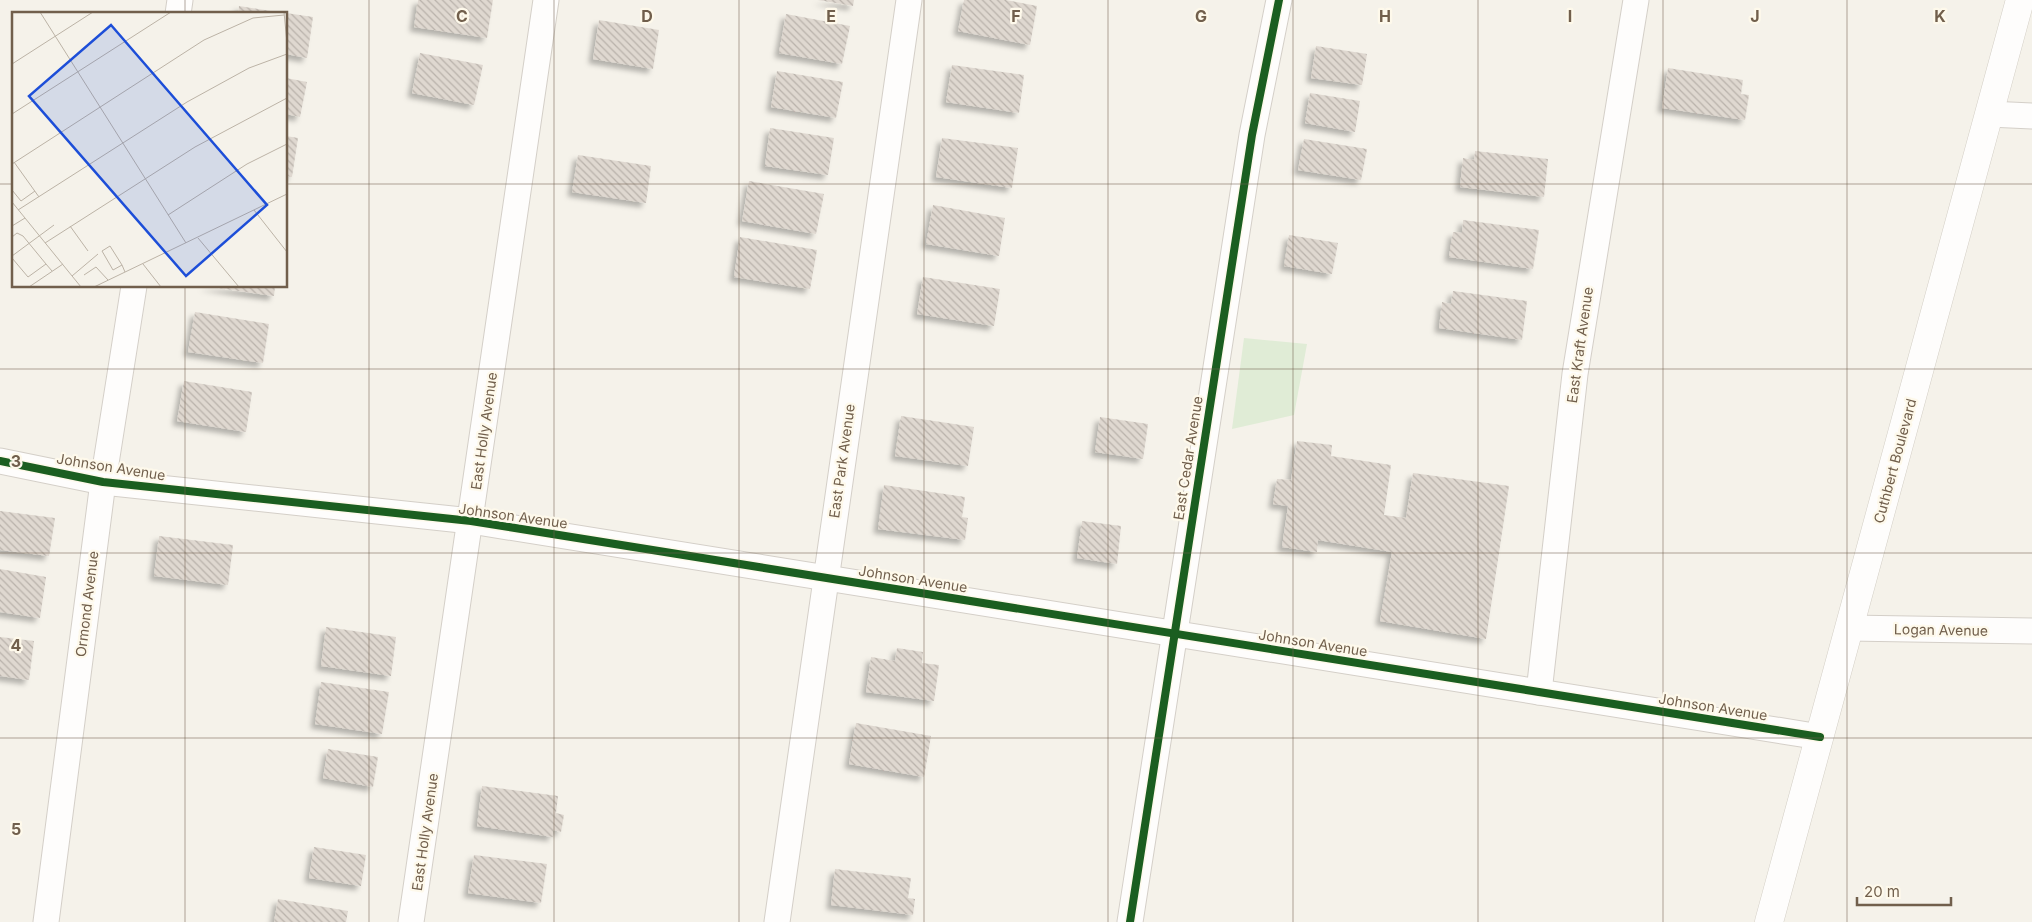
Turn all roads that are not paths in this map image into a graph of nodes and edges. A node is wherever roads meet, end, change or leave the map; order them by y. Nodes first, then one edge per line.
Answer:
1 (546, 0) edge
2 (909, 0) edge
3 (1279, 0) edge
4 (1636, 0) edge
5 (2020, 0) edge
6 (1989, 114) junction
7 (2032, 116) edge
8 (134, 288) edge
9 (0, 461) edge
10 (103, 482) junction
11 (471, 521) junction
12 (825, 577) junction
13 (1849, 628) junction
14 (2032, 631) edge
15 (1173, 633) junction
16 (1539, 692) junction
17 (1820, 737) junction
18 (46, 922) edge
19 (412, 922) edge
20 (777, 922) edge
21 (1130, 922) edge
22 (1769, 922) edge

1 - 11 street, East Holly Avenue
2 - 12 street, East Park Avenue
3 - 15 street, East Cedar Avenue
4 - 16 street, East Kraft Avenue
5 - 6 main road, Cuthbert Boulevard
6 - 7 street
6 - 13 main road, Cuthbert Boulevard
8 - 10 street, Ormond Avenue
9 - 10 street, Johnson Avenue
10 - 11 street, Johnson Avenue
10 - 18 street, Ormond Avenue
11 - 12 street, Johnson Avenue
11 - 19 street, East Holly Avenue
12 - 15 street, Johnson Avenue
12 - 20 street, East Park Avenue
13 - 14 street, Logan Avenue
13 - 17 main road, Cuthbert Boulevard
15 - 16 street, Johnson Avenue
15 - 21 street, East Cedar Avenue
16 - 17 street, Johnson Avenue
17 - 22 main road, Cuthbert Boulevard

